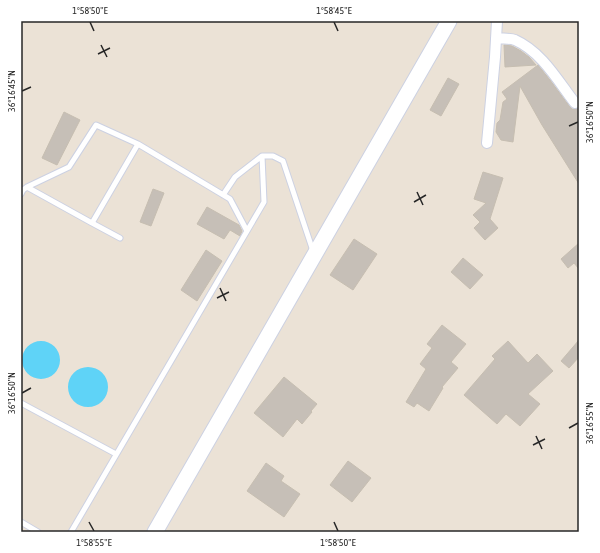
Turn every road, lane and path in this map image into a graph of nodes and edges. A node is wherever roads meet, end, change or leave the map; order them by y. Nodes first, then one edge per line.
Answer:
1 (449, 21) edge
2 (497, 21) edge
3 (496, 38) junction
4 (575, 103) dead end
5 (487, 143) dead end
6 (138, 144) junction
7 (262, 156) junction
8 (27, 187) junction
9 (21, 194) edge
10 (223, 195) junction
11 (92, 223) junction
12 (247, 231) junction
13 (120, 238) dead end
14 (314, 255) junction
15 (21, 403) edge
16 (116, 454) junction
17 (21, 522) edge
18 (38, 532) edge
19 (70, 532) edge
20 (155, 532) edge

1 - 14 main road
2 - 3 street
3 - 4 street
3 - 5 street
6 - 8 lane
6 - 10 lane
6 - 11 lane
7 - 10 lane
7 - 12 lane
7 - 14 lane
8 - 9 lane
8 - 11 lane
10 - 12 lane
11 - 13 lane
12 - 16 lane
14 - 20 main road
15 - 16 lane
16 - 19 lane
17 - 18 lane

